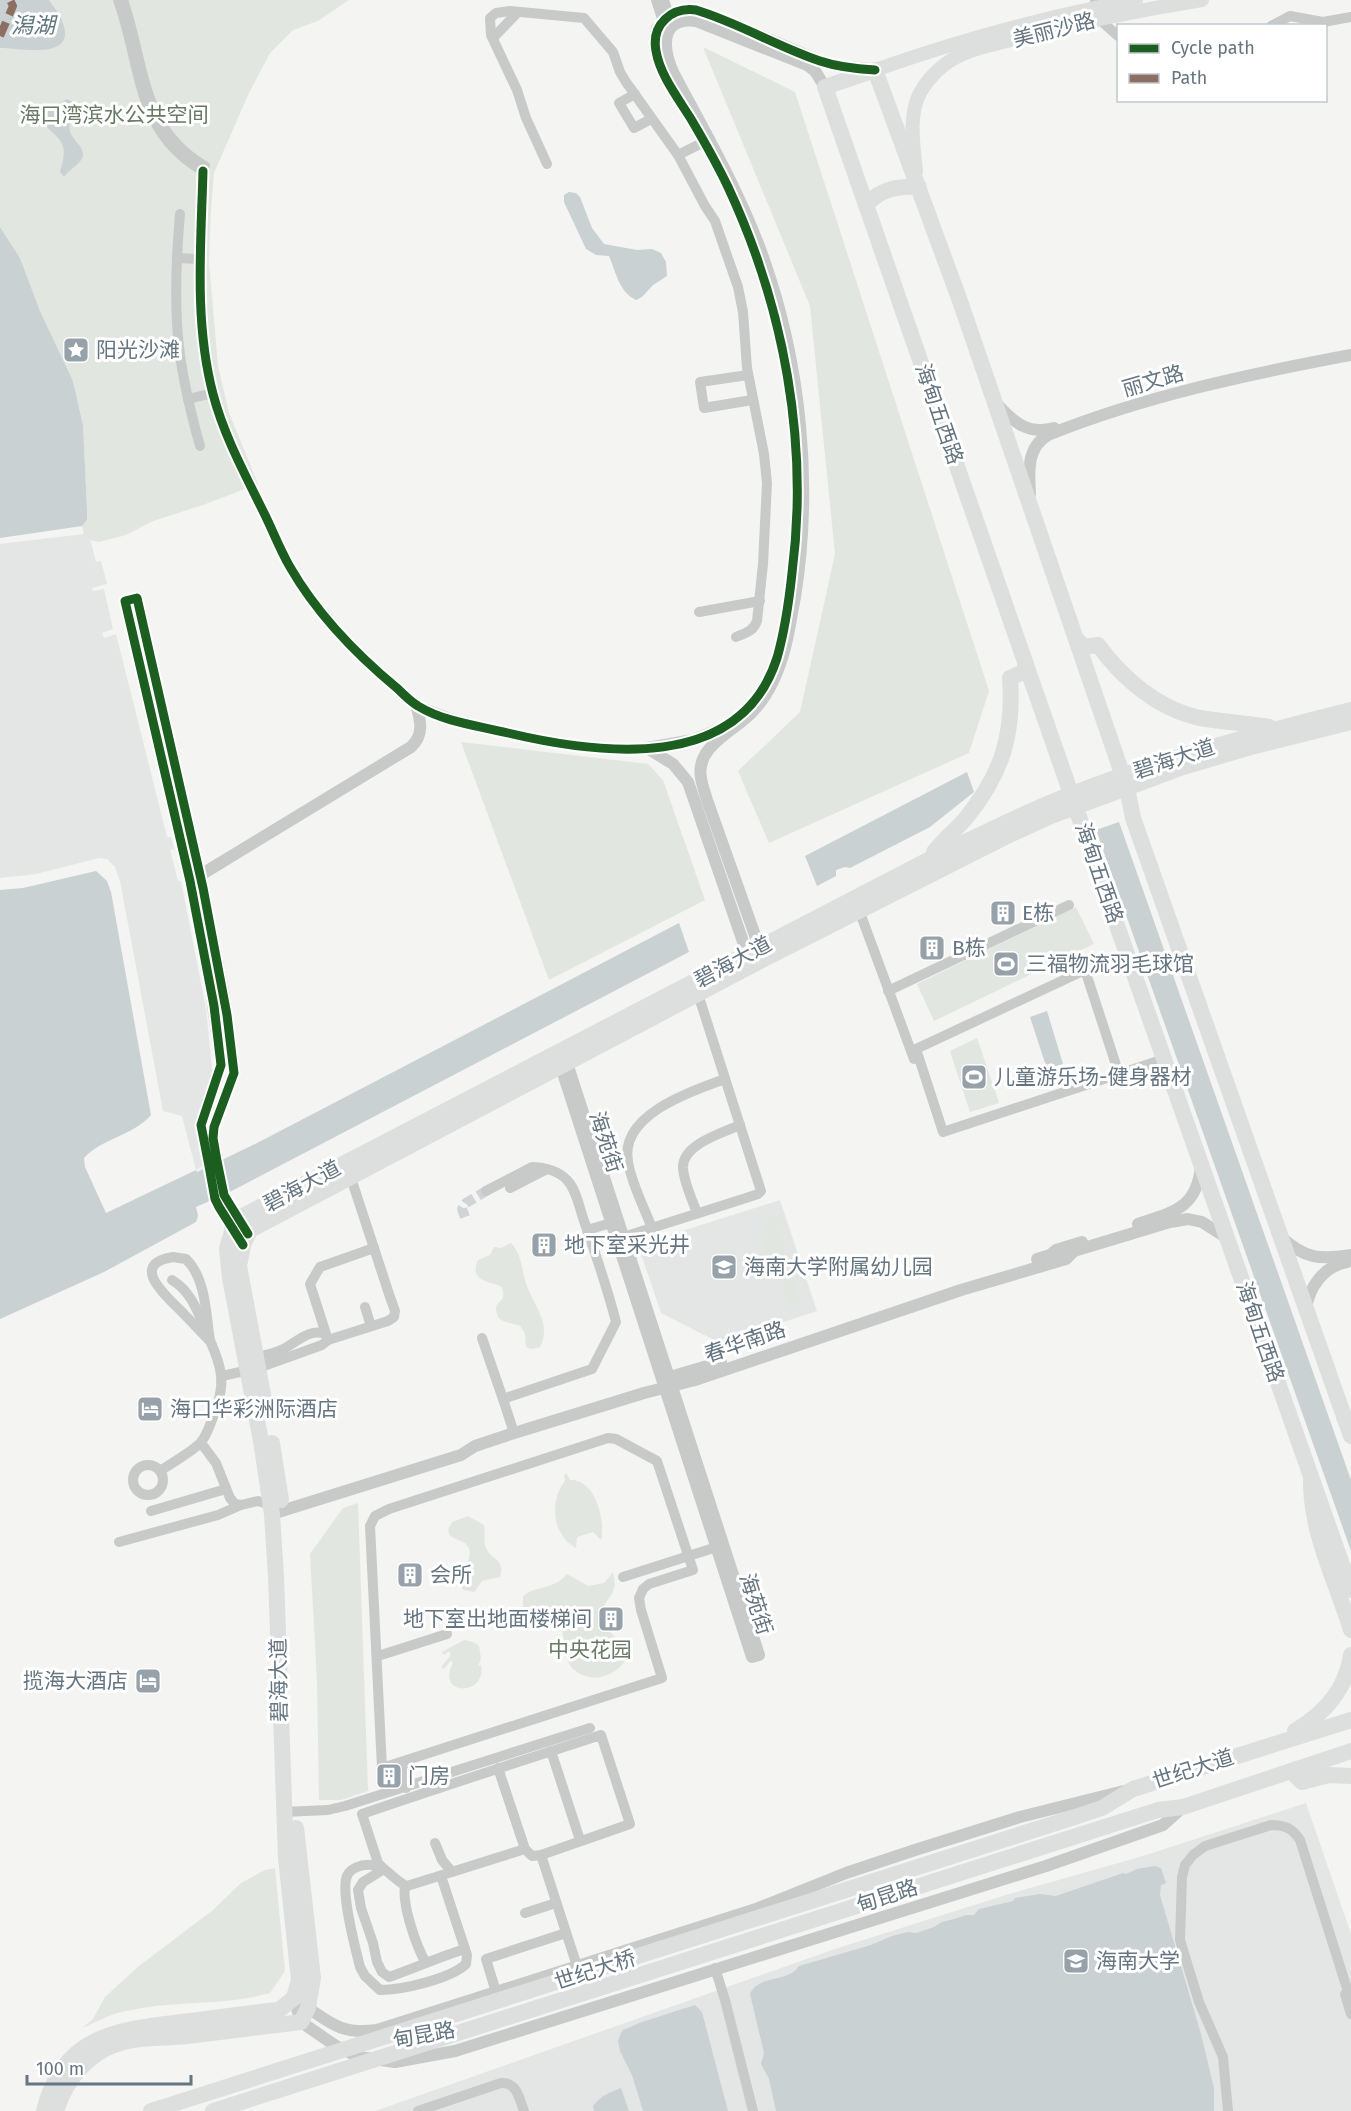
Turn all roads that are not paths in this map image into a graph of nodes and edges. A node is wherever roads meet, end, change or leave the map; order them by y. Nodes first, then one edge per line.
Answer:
1 (118, 0) edge
2 (123, 0) edge
3 (656, 0) edge
4 (664, 0) edge
5 (1136, 0) edge
6 (1202, 0) edge
7 (1097, 9) edge
8 (518, 12) junction
9 (1351, 17) edge
10 (668, 24) junction
11 (1275, 24) edge
12 (1117, 34) edge
13 (493, 38) junction
14 (976, 44) junction
15 (875, 70) junction
16 (825, 87) junction
17 (635, 94) junction
18 (651, 119) junction
19 (707, 140) junction
20 (678, 155) junction
21 (547, 164) dead end
22 (203, 171) junction
23 (918, 184) junction
24 (865, 196) junction
25 (180, 214) dead end
26 (177, 258) junction
27 (200, 259) junction
28 (1351, 350) edge
29 (1351, 354) edge
30 (748, 375) junction
31 (213, 393) junction
32 (992, 397) junction
33 (188, 399) junction
34 (752, 400) junction
35 (200, 446) dead end
36 (1031, 510) junction
37 (760, 601) junction
38 (699, 612) dead end
39 (736, 637) dead end
40 (1075, 637) junction
41 (1026, 664) junction
42 (417, 705) junction
43 (1351, 710) edge
44 (1351, 722) edge
45 (1276, 729) junction
46 (647, 748) junction
47 (1125, 782) junction
48 (1073, 801) junction
49 (928, 860) junction
50 (195, 875) junction
51 (1069, 905) dead end
52 (859, 910) junction
53 (755, 957) junction
54 (888, 991) junction
55 (698, 994) junction
56 (562, 1058) junction
57 (1164, 1059) junction
58 (1119, 1074) junction
59 (725, 1079) junction
60 (997, 1109) dead end
61 (740, 1125) junction
62 (940, 1129) junction
63 (1201, 1165) junction
64 (547, 1169) junction
65 (350, 1175) junction
66 (510, 1188) dead end
67 (486, 1191) tunnel mouth
68 (697, 1213) junction
69 (615, 1221) junction
70 (652, 1228) junction
71 (587, 1230) junction
72 (241, 1232) junction
73 (1281, 1237) junction
74 (620, 1238) junction
75 (1227, 1238) junction
76 (374, 1248) junction
77 (1351, 1255) edge
78 (1351, 1262) edge
79 (172, 1280) dead end
80 (365, 1307) dead end
81 (1306, 1310) junction
82 (371, 1326) junction
83 (482, 1338) dead end
84 (328, 1340) junction
85 (210, 1341) junction
86 (251, 1364) junction
87 (222, 1376) junction
88 (667, 1383) junction
89 (503, 1399) junction
90 (1348, 1421) edge
91 (513, 1430) junction
92 (1351, 1436) edge
93 (201, 1443) junction
94 (160, 1471) dead end
95 (1311, 1479) junction
96 (226, 1489) junction
97 (241, 1505) junction
98 (277, 1508) junction
99 (151, 1511) dead end
100 (119, 1542) dead end
101 (720, 1546) junction
102 (689, 1556) junction
103 (623, 1577) dead end
104 (1351, 1590) edge
105 (1351, 1630) edge
106 (447, 1634) dead end
107 (1351, 1655) edge
108 (378, 1656) junction
109 (1351, 1720) edge
110 (590, 1728) dead end
111 (1288, 1739) junction
112 (551, 1751) junction
113 (1351, 1751) edge
114 (406, 1761) junction
115 (498, 1768) junction
116 (1291, 1771) junction
117 (1351, 1776) edge
118 (406, 1788) junction
119 (1133, 1789) junction
120 (1183, 1808) junction
121 (289, 1812) junction
122 (1040, 1829) joint
123 (580, 1840) junction
124 (435, 1843) dead end
125 (1046, 1846) joint
126 (525, 1849) junction
127 (541, 1855) junction
128 (384, 1869) junction
129 (447, 1874) junction
130 (405, 1886) junction
131 (556, 1903) junction
132 (525, 1913) dead end
133 (690, 1930) junction
134 (566, 1933) junction
135 (465, 1949) junction
136 (426, 1963) junction
137 (577, 1966) junction
138 (710, 1970) junction
139 (496, 1992) junction
140 (294, 1998) junction
141 (1351, 2001) edge
142 (441, 2010) junction
143 (1351, 2014) edge
144 (304, 2015) junction
145 (455, 2051) junction
146 (442, 2107) edge
147 (44, 2111) edge
148 (56, 2111) edge
149 (151, 2111) edge
150 (213, 2111) edge
151 (418, 2111) edge
152 (524, 2111) edge
153 (753, 2111) edge
154 (1230, 2111) edge

1 - 22 street
2 - 22 street
3 - 10 street
4 - 10 street
5 - 7 main road, 美丽沙路
6 - 7 main road, 美丽沙路
7 - 12 street
7 - 14 main road, 美丽沙路
8 - 13 street
8 - 13 street
8 - 17 street
9 - 11 street
10 - 15 street
10 - 16 street
10 - 19 street
13 - 21 street
14 - 15 main road
14 - 23 main road
15 - 16 main road
15 - 23 main road
16 - 24 main road, 海甸五西路
17 - 18 street
17 - 18 street
18 - 20 street
19 - 20 street
19 - 46 street
19 - 53 street
20 - 30 street
22 - 27 street
23 - 24 main road
23 - 32 main road
24 - 41 main road, 海甸五西路
25 - 26 street
26 - 27 street
26 - 33 street
27 - 31 street
28 - 32 street, 丽文路
29 - 36 street, 丽文路
30 - 34 street
30 - 34 street
31 - 33 street
31 - 42 street
32 - 36 main road
33 - 35 street
34 - 37 street
36 - 40 main road
37 - 38 street
37 - 39 street
40 - 45 main road
40 - 47 main road
41 - 48 main road, 海甸五西路
41 - 49 main road
42 - 46 street
42 - 50 street
43 - 45 main road, 碧海大道
44 - 47 main road, 碧海大道
45 - 47 main road, 碧海大道
46 - 53 street
47 - 48 main road, 碧海大道
47 - 73 main road
48 - 49 main road, 碧海大道
48 - 52 main road, 碧海大道
48 - 57 main road, 海甸五西路
49 - 53 main road, 碧海大道
50 - 50 street
50 - 72 street
51 - 54 street
52 - 53 main road, 碧海大道
52 - 54 street
53 - 55 main road, 碧海大道
53 - 56 main road, 碧海大道
54 - 62 street
55 - 56 main road, 碧海大道
55 - 59 street
56 - 65 main road, 碧海大道
56 - 69 street, 海苑街
56 - 72 main road, 碧海大道
57 - 58 street
57 - 63 main road, 海甸五西路
58 - 62 street
58 - 62 street
59 - 61 street
59 - 70 street
60 - 62 street
61 - 68 street
61 - 68 street
63 - 75 main road, 海甸五西路
63 - 88 street, 春华南路
64 - 66 street
64 - 67 street
64 - 71 street
65 - 72 main road, 碧海大道
65 - 76 street
68 - 70 street
69 - 71 street
69 - 74 street, 海苑街
70 - 74 street
71 - 89 street
72 - 86 main road, 碧海大道
73 - 77 street
73 - 81 main road
74 - 88 street, 海苑街
75 - 88 street, 春华南路
75 - 95 main road, 海甸五西路
76 - 82 street
76 - 84 street
78 - 81 street
79 - 85 street
80 - 82 street
81 - 90 main road
82 - 84 street
83 - 89 street
84 - 86 street
85 - 85 street
85 - 87 street
86 - 87 street
86 - 98 main road, 碧海大道
87 - 93 street
88 - 91 street, 春华南路
88 - 101 street, 海苑街
89 - 91 street
90 - 92 main road
91 - 98 street, 春华南路
93 - 94 street
93 - 96 street
95 - 104 main road, 海甸五西路
95 - 105 main road
96 - 97 street
96 - 99 street
97 - 98 street
97 - 100 street
98 - 121 main road, 碧海大道
101 - 101 street, 海苑街
101 - 102 street
102 - 103 street
102 - 108 street
102 - 114 street
106 - 108 street
107 - 111 main road
108 - 114 street
109 - 111 main road, 世纪大道
110 - 118 street
111 - 119 main road, 世纪大道
112 - 115 street
112 - 123 street
112 - 123 street
113 - 116 main road, 世纪大道
114 - 118 street
115 - 126 street
115 - 128 street
116 - 117 main road
116 - 120 main road, 世纪大道
118 - 121 street
119 - 122 main road, 世纪大道
119 - 133 street, 甸昆路
120 - 125 main road, 世纪大道
120 - 138 street, 甸昆路
121 - 140 main road, 碧海大道
121 - 144 main road, 碧海大道
122 - 149 main road, 世纪大桥
123 - 127 street
124 - 129 street
125 - 150 main road, 世纪大桥
126 - 127 street
126 - 129 street
127 - 131 street
128 - 130 street
128 - 135 street
128 - 136 street
129 - 130 street
129 - 135 street
130 - 136 street
131 - 132 street
131 - 134 street
133 - 137 street, 甸昆路
133 - 138 street
134 - 137 street
134 - 139 street
135 - 136 street
137 - 139 street, 甸昆路
138 - 145 street, 甸昆路
138 - 153 street
139 - 142 street, 甸昆路
140 - 144 street
140 - 147 main road
141 - 154 street
142 - 144 street, 甸昆路
142 - 145 street
143 - 154 street
144 - 145 street, 甸昆路
144 - 148 main road
146 - 151 street
146 - 152 street

